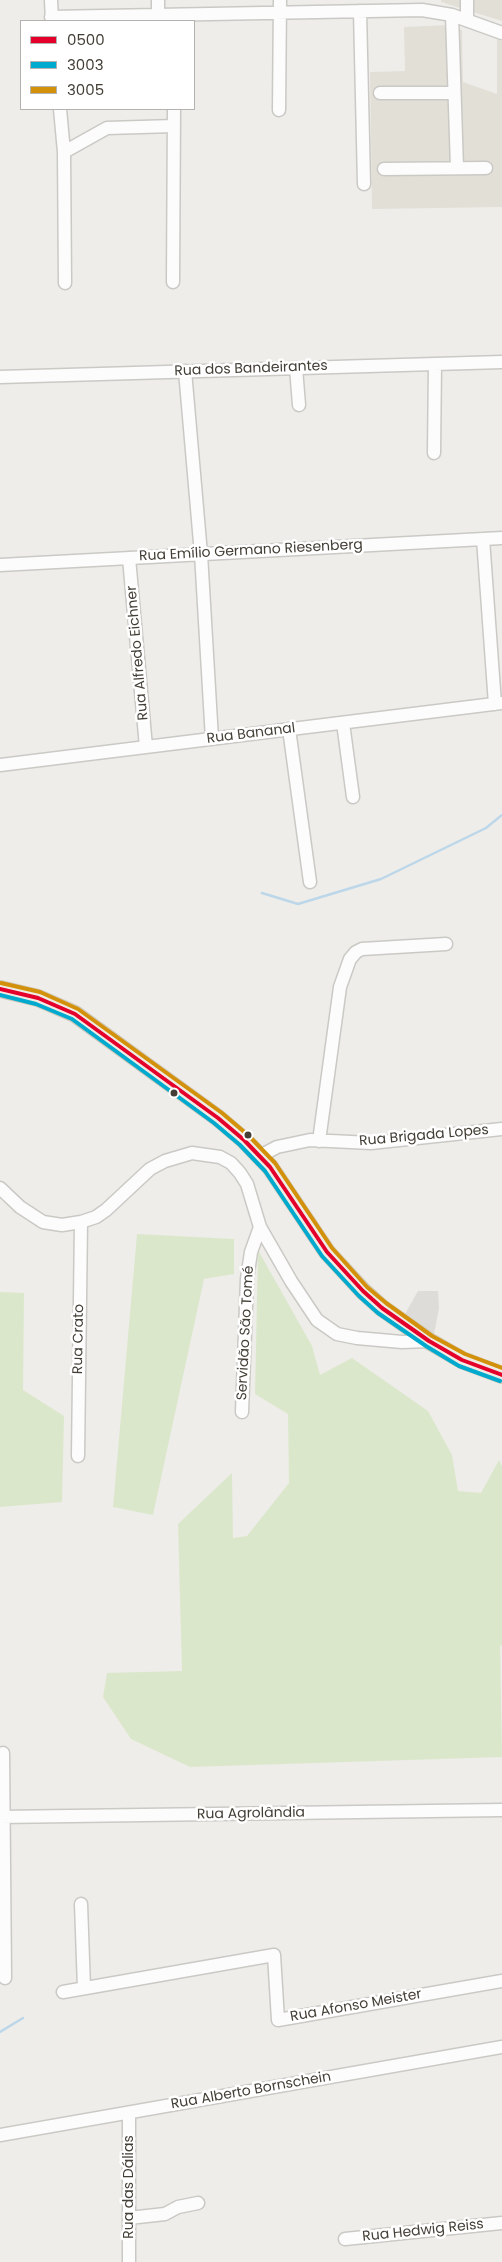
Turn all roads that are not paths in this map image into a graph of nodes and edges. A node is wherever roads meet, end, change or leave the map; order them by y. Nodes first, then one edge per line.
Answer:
1 (51, 0) edge
2 (158, 0) edge
3 (467, 0) edge
4 (280, 6) edge
5 (360, 11) junction
6 (158, 15) junction
7 (452, 15) junction
8 (174, 18) edge
9 (52, 19) edge
10 (467, 20) junction
11 (502, 33) edge
12 (380, 93) dead end
13 (454, 93) junction
14 (60, 110) edge
15 (174, 110) edge
16 (279, 110) dead end
17 (174, 126) junction
18 (64, 152) junction
19 (457, 168) junction
20 (486, 168) dead end
21 (384, 169) dead end
22 (364, 184) dead end
23 (173, 282) dead end
24 (64, 283) dead end
25 (502, 362) edge
26 (435, 364) junction
27 (296, 368) junction
28 (185, 371) junction
29 (0, 377) edge
30 (299, 405) dead end
31 (434, 452) dead end
32 (502, 538) edge
33 (483, 539) junction
34 (201, 554) junction
35 (129, 558) junction
36 (0, 565) edge
37 (498, 703) edge
38 (343, 723) junction
39 (290, 729) junction
40 (212, 739) junction
41 (146, 747) junction
42 (0, 765) edge
43 (353, 797) dead end
44 (310, 882) dead end
45 (446, 944) dead end
46 (0, 989) edge
47 (502, 1129) edge
48 (319, 1141) junction
49 (260, 1156) junction
50 (0, 1188) edge
51 (81, 1222) junction
52 (260, 1227) junction
53 (429, 1341) junction
54 (502, 1375) edge
55 (242, 1412) dead end
56 (78, 1456) dead end
57 (3, 1754) dead end
58 (502, 1810) edge
59 (2, 1817) edge
60 (81, 1904) dead end
61 (5, 1978) dead end
62 (502, 1981) edge
63 (84, 1988) junction
64 (63, 1992) dead end
65 (502, 2046) edge
66 (129, 2112) junction
67 (0, 2135) edge
68 (198, 2203) dead end
69 (129, 2218) junction
70 (502, 2223) edge
71 (344, 2239) dead end
72 (129, 2262) edge

1 - 9 street
2 - 6 street
3 - 10 street
4 - 5 street
4 - 8 street
4 - 16 street
5 - 7 street
5 - 22 street
6 - 8 street
6 - 9 street
7 - 10 street
7 - 13 street
10 - 11 street
12 - 13 street
13 - 19 street
14 - 18 street
15 - 17 street
17 - 18 street
17 - 23 street
18 - 24 street
19 - 20 street
19 - 21 street
25 - 26 street, Rua dos Bandeirantes
26 - 27 street, Rua dos Bandeirantes
26 - 31 street
27 - 28 street, Rua dos Bandeirantes
27 - 30 street
28 - 29 street, Rua dos Bandeirantes
28 - 34 street
32 - 33 street, Rua Emílio Germano Riesenberg
33 - 34 street, Rua Emílio Germano Riesenberg
33 - 37 street
34 - 35 street, Rua Emílio Germano Riesenberg
34 - 40 street
35 - 36 street, Rua Emílio Germano Riesenberg
35 - 41 street, Rua Alfredo Eichner
37 - 38 street, Rua Bananal
38 - 39 street, Rua Bananal
38 - 43 street
39 - 40 street, Rua Bananal
39 - 44 street
40 - 41 street, Rua Bananal
41 - 42 street, Rua Bananal
45 - 48 street
46 - 49 main road
47 - 48 street, Rua Brigada Lopes
48 - 49 street, Rua Brigada Lopes
49 - 53 main road
50 - 51 street
51 - 52 street
51 - 56 street, Rua Crato
52 - 53 street
52 - 55 street, Servidão São Tomé
53 - 54 main road
57 - 59 street
58 - 59 street, Rua Agrolândia
59 - 61 street
60 - 63 street
62 - 63 street, Rua Afonso Meister
63 - 64 street, Rua Afonso Meister
65 - 66 street, Rua Alberto Bornschein
66 - 67 street, Rua Alberto Bornschein
66 - 69 street, Rua das Dálias
68 - 69 street
69 - 72 street, Rua das Dálias
70 - 71 street, Rua Hedwig Reiss

